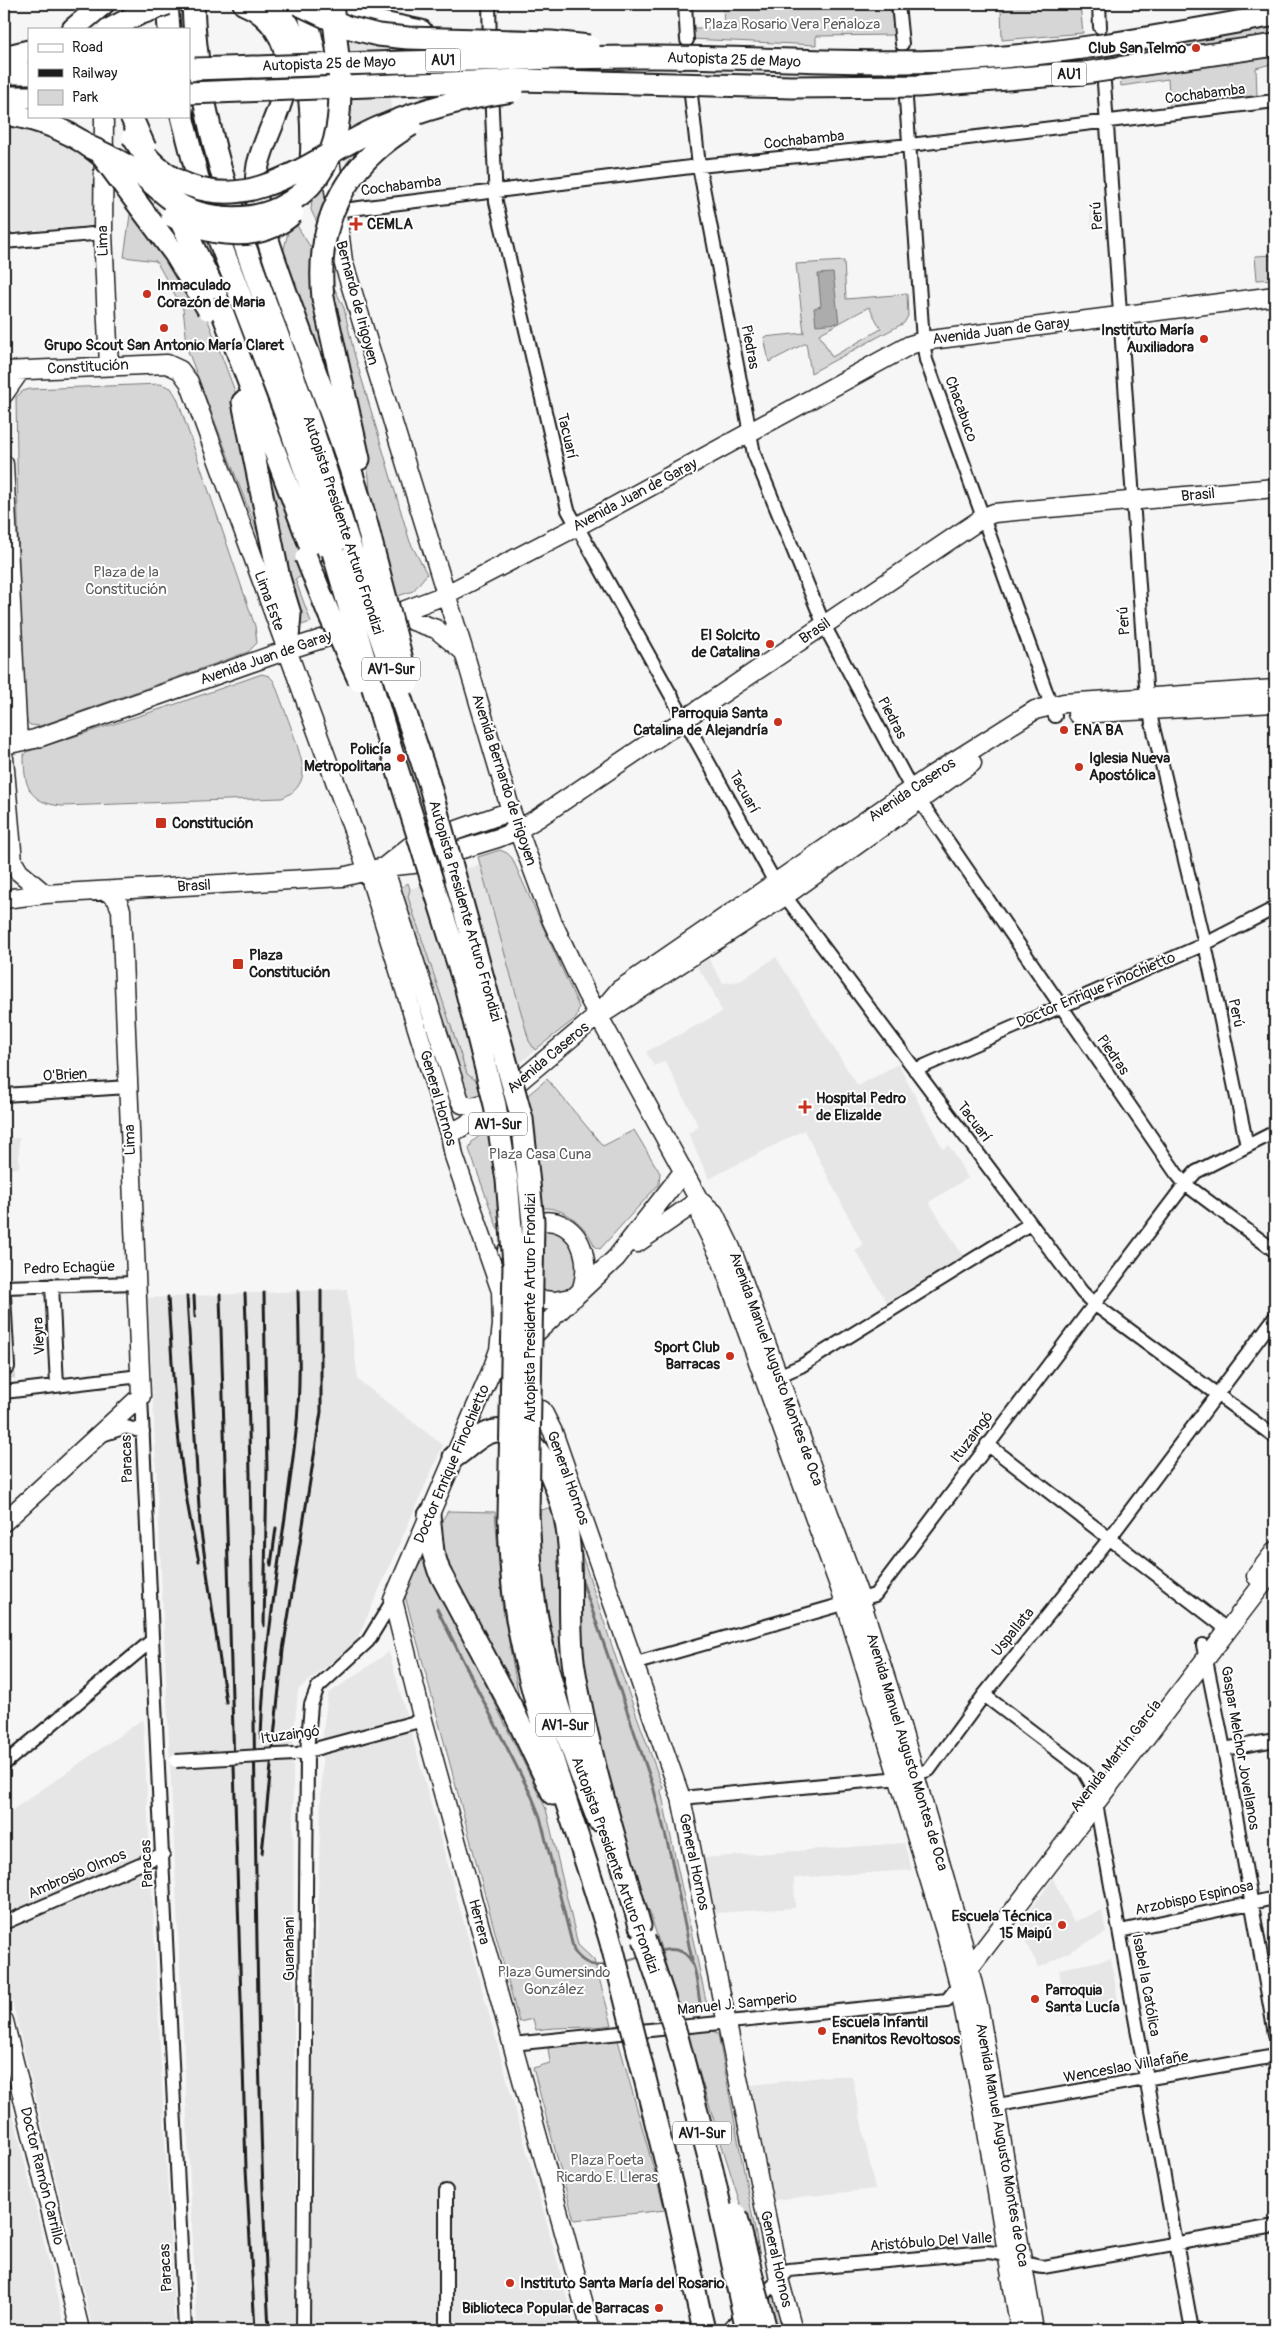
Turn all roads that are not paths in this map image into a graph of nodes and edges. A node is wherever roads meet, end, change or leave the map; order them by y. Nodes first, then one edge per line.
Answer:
1 (103, 4) edge
2 (134, 4) edge
3 (150, 4) edge
4 (167, 4) edge
5 (193, 4) edge
6 (244, 4) edge
7 (276, 4) edge
8 (298, 4) edge
9 (305, 4) edge
10 (332, 4) edge
11 (489, 4) edge
12 (685, 4) edge
13 (898, 4) edge
14 (1099, 4) edge
15 (1275, 7) edge
16 (1275, 15) edge
17 (1222, 25) junction
18 (1100, 27) dead end
19 (74, 28) edge
20 (104, 28) edge
21 (112, 28) edge
22 (122, 28) edge
23 (133, 28) edge
24 (169, 28) edge
25 (480, 39) junction
26 (902, 44) dead end
27 (1275, 45) edge
28 (689, 48) junction
29 (28, 51) edge
30 (4, 57) edge
31 (28, 60) edge
32 (4, 62) edge
33 (190, 69) edge
34 (4, 73) edge
35 (28, 73) edge
36 (605, 81) junction
37 (1104, 83) dead end
38 (190, 93) edge
39 (691, 94) dead end
40 (28, 96) edge
41 (4, 97) edge
42 (906, 99) dead end
43 (1275, 101) edge
44 (458, 102) junction
45 (4, 114) edge
46 (104, 118) edge
47 (125, 118) edge
48 (132, 118) edge
49 (183, 118) edge
50 (1107, 123) junction
51 (910, 146) junction
52 (97, 152) junction
53 (699, 166) junction
54 (494, 191) junction
55 (335, 211) junction
56 (103, 233) junction
57 (4, 242) edge
58 (1275, 296) edge
59 (1120, 315) junction
60 (923, 341) junction
61 (172, 365) joint
62 (109, 366) junction
63 (12, 371) edge
64 (238, 380) junction
65 (4, 394) edge
66 (750, 434) junction
67 (4, 464) edge
68 (1275, 488) edge
69 (1132, 500) junction
70 (365, 514) junction
71 (984, 517) junction
72 (578, 526) junction
73 (335, 553) junction
74 (7, 590) edge
75 (445, 595) junction
76 (396, 615) junction
77 (824, 625) junction
78 (287, 650) junction
79 (464, 652) junction
80 (1275, 688) edge
81 (1275, 703) edge
82 (1149, 704) junction
83 (1053, 710) junction
84 (684, 720) junction
85 (11, 743) edge
86 (390, 746) junction
87 (4, 758) edge
88 (916, 794) junction
89 (6, 801) edge
90 (511, 811) junction
91 (518, 830) junction
92 (376, 869) junction
93 (781, 890) junction
94 (106, 891) junction
95 (45, 894) junction
96 (4, 899) edge
97 (1275, 908) edge
98 (1205, 944) junction
99 (1059, 1006) junction
100 (597, 1016) junction
101 (915, 1070) junction
102 (128, 1087) junction
103 (4, 1095) edge
104 (496, 1101) junction
105 (1275, 1132) edge
106 (450, 1134) junction
107 (1246, 1146) junction
108 (683, 1172) junction
109 (1185, 1184) junction
110 (699, 1200) junction
111 (1030, 1224) junction
112 (1275, 1251) edge
113 (616, 1258) junction
114 (136, 1282) junction
115 (52, 1285) junction
116 (499, 1285) junction
117 (4, 1287) edge
118 (578, 1294) junction
119 (4, 1296) edge
120 (1094, 1304) junction
121 (1275, 1317) edge
122 (502, 1325) joint
123 (536, 1333) joint
124 (8, 1366) dead end
125 (140, 1376) junction
126 (772, 1379) junction
127 (57, 1385) junction
128 (8, 1389) edge
129 (1217, 1394) junction
130 (141, 1396) junction
131 (542, 1410) dead end
132 (143, 1432) junction
133 (1275, 1437) edge
134 (96, 1439) junction
135 (529, 1442) junction
136 (987, 1444) junction
137 (454, 1458) junction
138 (34, 1496) junction
139 (429, 1515) junction
140 (4, 1516) edge
141 (518, 1516) junction
142 (4, 1522) edge
143 (1108, 1539) junction
144 (1275, 1551) edge
145 (1275, 1568) edge
146 (393, 1600) junction
147 (853, 1600) junction
148 (1224, 1626) junction
149 (150, 1642) junction
150 (1205, 1651) junction
151 (633, 1664) junction
152 (984, 1695) junction
153 (424, 1720) junction
154 (1275, 1740) edge
155 (1224, 1749) junction
156 (300, 1753) junction
157 (157, 1762) junction
158 (4, 1764) edge
159 (908, 1776) junction
160 (1094, 1794) junction
161 (681, 1798) junction
162 (163, 1854) junction
163 (1275, 1898) edge
164 (1250, 1903) junction
165 (601, 1908) junction
166 (4, 1923) edge
167 (1120, 1931) junction
168 (642, 1932) junction
169 (969, 1967) junction
170 (959, 1985) junction
171 (4, 2022) edge
172 (727, 2022) junction
173 (676, 2033) junction
174 (1275, 2034) edge
175 (512, 2044) junction
176 (1275, 2056) edge
177 (1146, 2080) junction
178 (989, 2107) junction
179 (446, 2191) dead end
180 (1275, 2226) edge
181 (1176, 2245) junction
182 (1006, 2254) junction
183 (1023, 2264) junction
184 (779, 2279) junction
185 (80, 2330) edge
186 (185, 2330) edge
187 (303, 2330) edge
188 (446, 2330) edge
189 (590, 2330) edge
190 (703, 2330) edge
191 (728, 2330) edge
192 (747, 2330) edge
193 (766, 2330) edge
194 (793, 2330) edge
195 (1020, 2330) edge
196 (1034, 2330) edge
197 (1192, 2330) edge

1 - 19 highway
1 - 20 main road
2 - 22 highway
3 - 23 highway, bridge
4 - 21 highway, bridge
4 - 24 highway
5 - 73 highway, Autopista Presidente Arturo Frondizi / AV1-Sur
6 - 70 highway
7 - 52 highway, bridge
8 - 25 highway, bridge
9 - 55 main road, Bernardo de Irigoyen
10 - 25 highway, bridge
10 - 52 highway, bridge
11 - 54 street, Tacuarí
12 - 28 street
13 - 26 street
14 - 18 street
15 - 17 highway, bridge
16 - 17 highway, Autopista 25 de Mayo / AU1, bridge
17 - 28 highway, Autopista 25 de Mayo / AU1, bridge
25 - 28 highway, bridge
27 - 36 highway, Autopista 25 de Mayo / AU1, bridge
28 - 33 highway, Autopista 25 de Mayo / AU1, bridge
29 - 30 highway
31 - 32 highway
34 - 35 highway
36 - 38 highway, Autopista 25 de Mayo / AU1, bridge
36 - 44 highway, bridge
37 - 50 street, Perú
39 - 53 street, Piedras
40 - 41 highway
42 - 51 street, Chacabuco
43 - 50 street, Cochabamba
44 - 47 highway, bridge
44 - 70 highway, bridge
45 - 52 highway
46 - 56 main road, Lima
48 - 73 highway, bridge
49 - 73 highway, Autopista Presidente Arturo Frondizi / AV1-Sur
50 - 51 street, Cochabamba
50 - 59 street, Perú
51 - 53 street, Cochabamba
51 - 60 street, Chacabuco
52 - 64 highway, bridge
53 - 54 street, Cochabamba
53 - 66 street, Piedras
54 - 55 street, Cochabamba
54 - 72 street, Tacuarí
55 - 75 main road, Bernardo de Irigoyen
56 - 57 street
56 - 62 main road, Lima
58 - 59 main road, Avenida Juan de Garay
59 - 60 main road, Avenida Juan de Garay
59 - 69 street, Perú
60 - 66 main road, Avenida Juan de Garay
60 - 71 street, Chacabuco
61 - 62 main road, Constitución
61 - 78 main road, Lima Este
62 - 63 main road, Constitución
63 - 65 main road
64 - 73 highway
64 - 78 highway
66 - 72 main road, Avenida Juan de Garay
66 - 77 street, Piedras
67 - 74 main road
68 - 69 main road, Brasil
69 - 71 main road, Brasil
69 - 82 street, Perú
70 - 73 highway
71 - 77 main road, Brasil
71 - 83 street, Chacabuco
72 - 75 main road, Avenida Juan de Garay
72 - 84 street, Tacuarí
73 - 86 highway, Autopista Presidente Arturo Frondizi / AV1-Sur, bridge
73 - 86 highway, bridge
73 - 141 highway, Autopista Presidente Arturo Frondizi / AV1-Sur, bridge
74 - 85 main road
75 - 76 main road, Avenida Juan de Garay
75 - 79 main road, Avenida Bernardo de Irigoyen
76 - 78 main road, Avenida Juan de Garay
76 - 79 main road
77 - 84 main road, Brasil
77 - 88 street, Piedras
78 - 85 main road, Avenida Juan de Garay
78 - 92 main road, Lima Este
79 - 90 main road, Avenida Bernardo de Irigoyen
80 - 82 main road, Avenida Caseros
81 - 82 main road, Avenida Caseros
82 - 83 main road, Avenida Caseros
82 - 98 street, Perú
83 - 88 main road, Avenida Caseros
84 - 91 main road, Brasil
84 - 93 street, Tacuarí
86 - 141 highway, Autopista Presidente Arturo Frondizi / AV1-Sur, bridge
87 - 89 main road
88 - 93 main road, Avenida Caseros
88 - 99 street, Piedras
89 - 95 main road
90 - 91 main road, Avenida Bernardo de Irigoyen
90 - 92 main road, Brasil
91 - 92 main road, Brasil
91 - 100 main road, Avenida Bernardo de Irigoyen
92 - 94 main road, Brasil
92 - 104 main road, General Hornos
92 - 106 main road, General Hornos
93 - 100 main road, Avenida Caseros
93 - 101 street, Tacuarí
94 - 95 main road, Brasil
94 - 102 main road, Lima
95 - 96 main road, Brasil
97 - 98 street, Doctor Enrique Finochietto
98 - 99 street, Doctor Enrique Finochietto
98 - 107 street, Perú
99 - 101 street, Doctor Enrique Finochietto
99 - 109 street, Piedras
100 - 104 main road, Avenida Caseros
100 - 108 main road, Avenida Manuel Augusto Montes de Oca
101 - 111 street, Tacuarí
102 - 103 street, O'Brien
102 - 114 main road, Lima
104 - 106 main road, Avenida Caseros
105 - 107 street, Ituzaingó
106 - 116 main road, General Hornos
107 - 109 street, Ituzaingó
108 - 110 main road, Avenida Manuel Augusto Montes de Oca
108 - 113 main road
109 - 112 street, Piedras
109 - 120 street, Ituzaingó
110 - 113 main road
110 - 126 main road, Avenida Manuel Augusto Montes de Oca
111 - 120 street, Tacuarí
111 - 126 street
113 - 118 main road
114 - 115 street, Pedro Echagüe
114 - 125 main road, Lima
115 - 117 street, Pedro Echagüe
115 - 127 street, Vieyra
116 - 118 main road
116 - 118 main road
116 - 122 main road, General Hornos
118 - 123 main road
119 - 124 street
120 - 129 street, Tacuarí
120 - 136 street, Ituzaingó
121 - 129 street, Uspallata
122 - 137 main road, Doctor Enrique Finochietto
123 - 135 highway
125 - 127 street
125 - 130 main road, Lima
126 - 147 main road, Avenida Manuel Augusto Montes de Oca
127 - 128 street
129 - 133 street, Tacuarí
129 - 143 street, Uspallata
130 - 132 street, Paracas
130 - 134 main road
131 - 151 main road, General Hornos
132 - 134 street
132 - 149 street, Paracas
134 - 138 main road
135 - 137 highway
135 - 168 highway
136 - 143 street
136 - 147 street, Ituzaingó
137 - 139 main road, Doctor Enrique Finochietto
138 - 140 main road
138 - 142 main road
139 - 146 main road, Doctor Enrique Finochietto
139 - 165 highway
141 - 165 highway, Autopista Presidente Arturo Frondizi / AV1-Sur
141 - 168 highway, Autopista Presidente Arturo Frondizi / AV1-Sur
143 - 148 street
143 - 152 street, Uspallata
144 - 148 main road, Avenida Martín García
145 - 148 main road, Avenida Martín García
146 - 153 main road, Herrera
146 - 156 street, Guanahani
147 - 151 street, Ituzaingó
147 - 159 main road, Avenida Manuel Augusto Montes de Oca
148 - 150 main road, Avenida Martín García
149 - 157 street, Paracas
149 - 158 street
150 - 155 street, Gaspar Melchor Jovellanos
150 - 160 main road, Avenida Martín García
151 - 161 main road, General Hornos
152 - 159 street, Uspallata
152 - 160 street, Isabel la Católica
153 - 156 street, Ituzaingó
153 - 175 main road, Herrera
154 - 155 street
155 - 164 street, Gaspar Melchor Jovellanos
156 - 157 street, Ituzaingó, bridge
156 - 187 street, Guanahani
157 - 162 street, Paracas
159 - 161 street
159 - 169 main road, Avenida Manuel Augusto Montes de Oca
159 - 170 main road, Avenida Manuel Augusto Montes de Oca
160 - 167 street, Isabel la Católica
160 - 169 main road, Avenida Martín García
161 - 172 main road, General Hornos
162 - 166 street, Ambrosio Olmos
162 - 186 street, Paracas
163 - 164 street, Arzobispo Espinosa
164 - 167 street, Arzobispo Espinosa
164 - 174 street, Gaspar Melchor Jovellanos
165 - 190 highway, Autopista Presidente Arturo Frondizi / AV1-Sur, bridge
167 - 177 street, Isabel la Católica
168 - 173 highway, Autopista Presidente Arturo Frondizi / AV1-Sur, bridge
169 - 170 main road, Avenida Martín García
169 - 178 main road, Avenida Manuel Augusto Montes de Oca
170 - 172 street, Manuel J. Samperio
170 - 178 main road, Avenida Manuel Augusto Montes de Oca
171 - 185 main road, Doctor Ramón Carrillo
172 - 175 street, Manuel J. Samperio
172 - 184 main road, General Hornos
173 - 192 highway, Autopista Presidente Arturo Frondizi / AV1-Sur, bridge
173 - 193 highway, bridge
175 - 189 main road, Herrera
176 - 177 street, Wenceslao Villafañe
177 - 178 street, Wenceslao Villafañe
177 - 181 street, Isabel la Católica
178 - 182 main road, Avenida Manuel Augusto Montes de Oca
178 - 183 main road, Avenida Manuel Augusto Montes de Oca
179 - 188 street
180 - 181 street, Aristóbulo Del Valle
181 - 183 street, Aristóbulo Del Valle
181 - 197 street, Isabel la Católica
182 - 183 street, Aristóbulo Del Valle
182 - 184 street, Aristóbulo Del Valle
182 - 195 main road, Avenida Manuel Augusto Montes de Oca
183 - 196 main road, Avenida Manuel Augusto Montes de Oca
184 - 191 street, Aristóbulo Del Valle
184 - 194 main road, General Hornos

